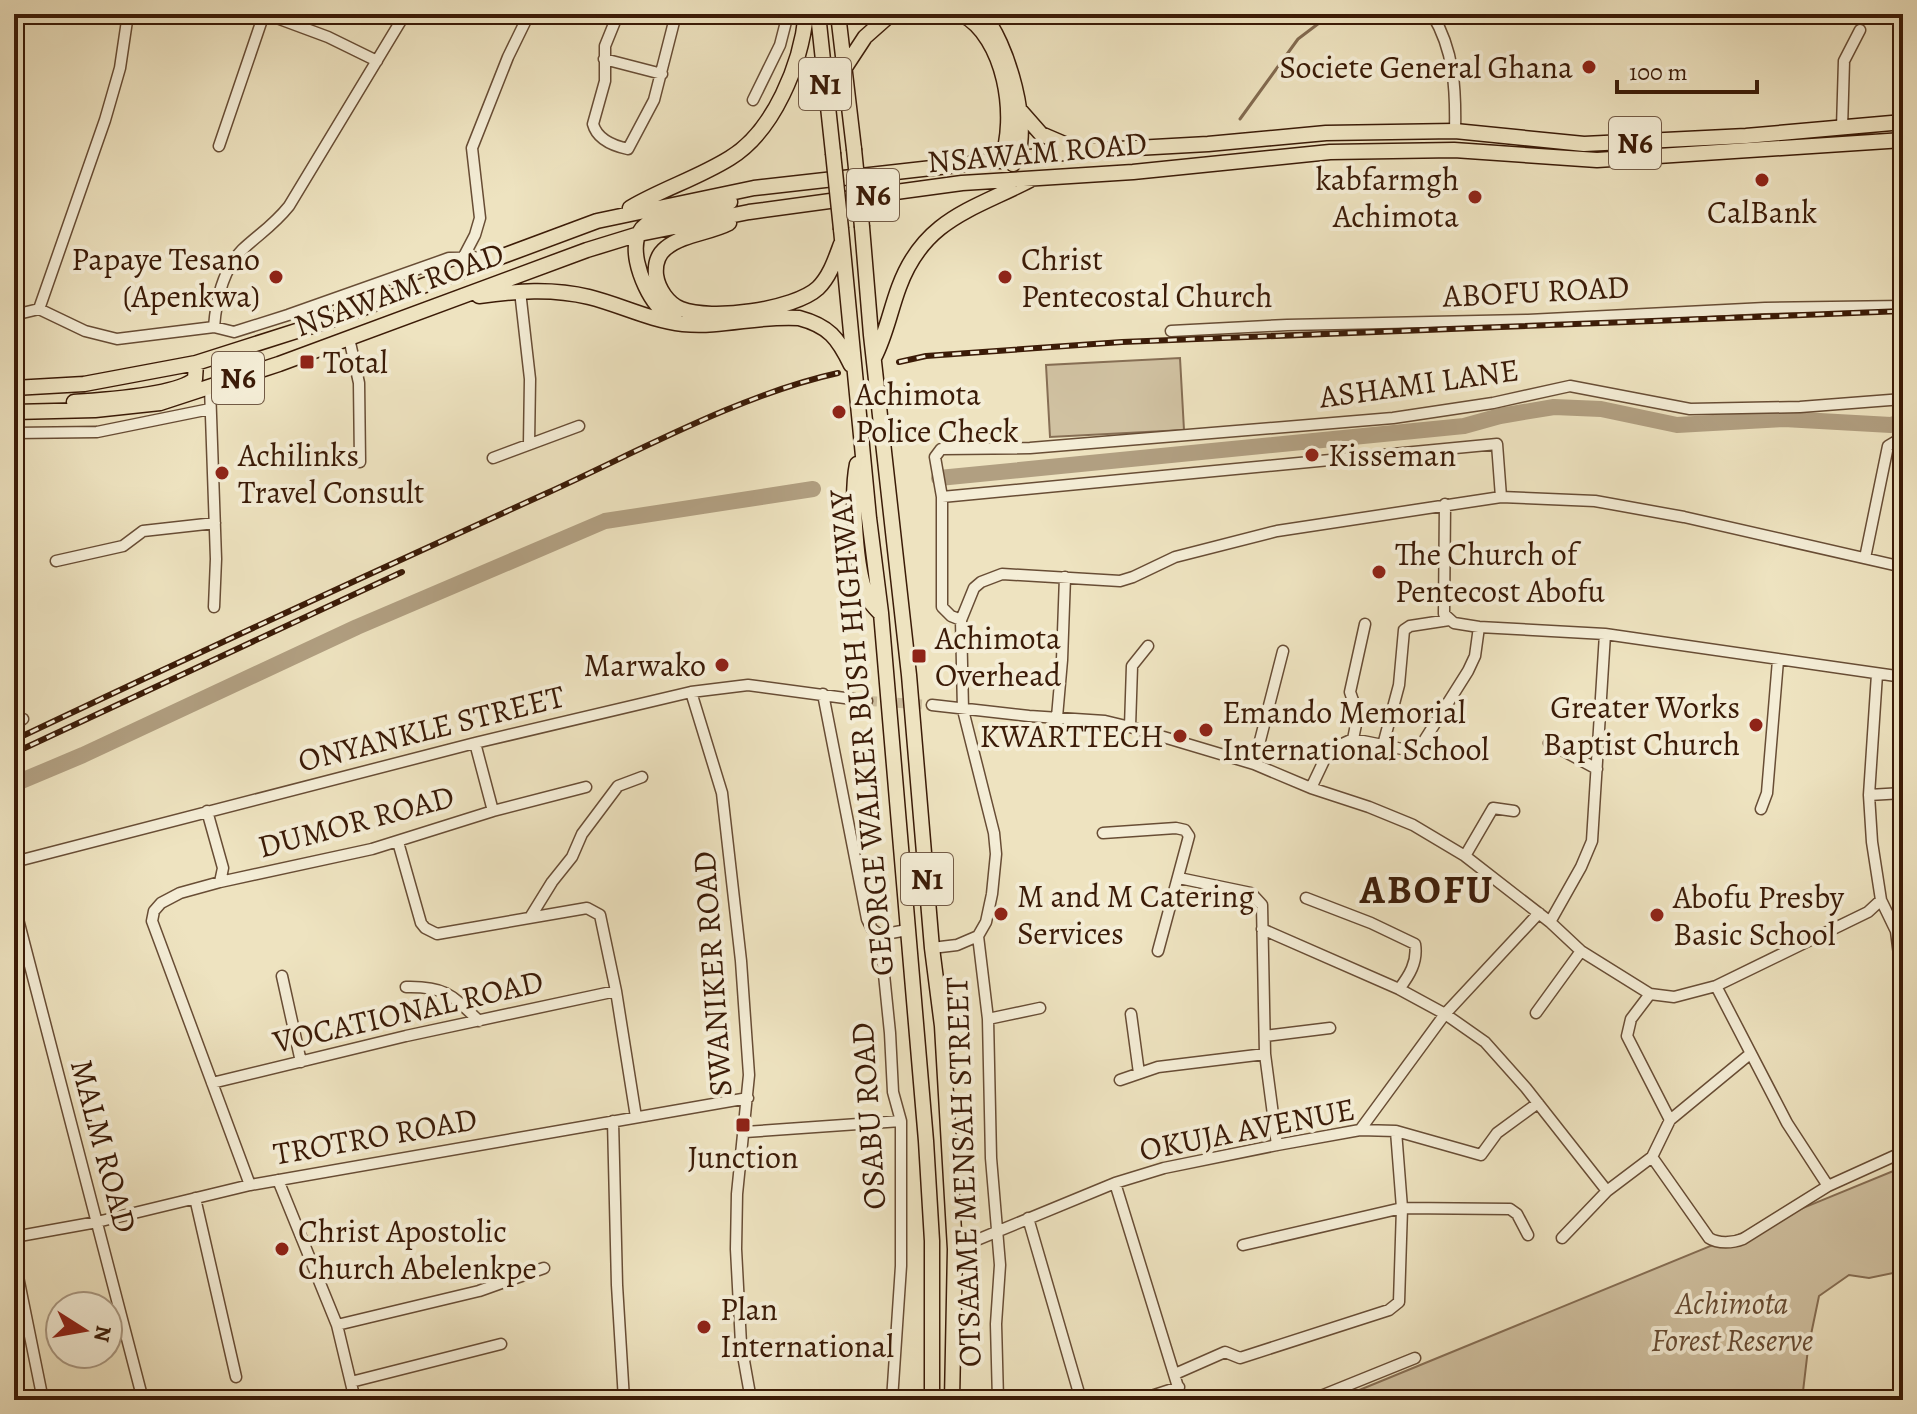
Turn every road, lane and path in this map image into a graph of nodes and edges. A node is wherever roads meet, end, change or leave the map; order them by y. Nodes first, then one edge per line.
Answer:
1 (128, 14) edge
2 (265, 14) edge
3 (405, 14) edge
4 (529, 14) edge
5 (618, 14) edge
6 (676, 14) edge
7 (788, 14) edge
8 (806, 14) edge
9 (818, 14) edge
10 (838, 14) edge
11 (891, 14) edge
12 (961, 14) edge
13 (982, 14) edge
14 (1432, 14) edge
15 (1767, 14) edge
16 (1790, 14) edge
17 (1860, 30) dead end
18 (604, 59) junction
19 (377, 61) junction
20 (844, 69) junction
21 (662, 74) junction
22 (753, 100) dead end
23 (1019, 109) junction
24 (1903, 122) edge
25 (1842, 128) junction
26 (1455, 131) junction
27 (1903, 140) edge
28 (219, 146) dead end
29 (1454, 150) junction
30 (1082, 151) junction
31 (1017, 158) junction
32 (1001, 161) junction
33 (1036, 177) junction
34 (996, 180) junction
35 (754, 188) junction
36 (749, 212) junction
37 (620, 215) junction
38 (639, 234) junction
39 (842, 234) junction
40 (464, 256) junction
41 (506, 257) junction
42 (520, 291) junction
43 (453, 299) junction
44 (1903, 306) edge
45 (39, 309) junction
46 (14, 315) edge
47 (679, 323) junction
48 (214, 327) junction
49 (1171, 331) dead end
50 (349, 338) junction
51 (874, 358) junction
52 (196, 363) junction
53 (855, 373) junction
54 (210, 387) junction
55 (14, 388) edge
56 (1903, 399) edge
57 (14, 405) edge
58 (210, 409) junction
59 (14, 412) edge
60 (579, 426) dead end
61 (14, 433) edge
62 (1903, 437) edge
63 (529, 444) junction
64 (493, 458) dead end
65 (360, 462) dead end
66 (942, 497) junction
67 (1501, 497) junction
68 (1445, 504) junction
69 (215, 523) junction
70 (1865, 558) junction
71 (56, 561) dead end
72 (1903, 567) edge
73 (1065, 577) junction
74 (214, 607) dead end
75 (961, 620) junction
76 (1449, 620) junction
77 (1365, 624) dead end
78 (1479, 627) junction
79 (1605, 634) junction
80 (1148, 646) dead end
81 (1283, 651) dead end
82 (1778, 660) junction
83 (1877, 674) junction
84 (1903, 677) edge
85 (691, 692) junction
86 (823, 694) junction
87 (867, 701) tunnel mouth
88 (932, 705) tunnel mouth
89 (963, 710) junction
90 (1057, 717) junction
91 (1130, 727) junction
92 (1353, 739) junction
93 (475, 743) junction
94 (1549, 743) dead end
95 (1383, 745) junction
96 (1254, 764) junction
97 (1597, 769) junction
98 (642, 777) dead end
99 (586, 787) dead end
100 (1311, 788) junction
101 (1903, 793) edge
102 (1869, 795) junction
103 (1761, 809) dead end
104 (207, 811) junction
105 (493, 811) junction
106 (1514, 811) dead end
107 (1103, 833) dead end
108 (398, 842) junction
109 (1465, 856) junction
110 (14, 862) edge
111 (1179, 878) junction
112 (220, 882) junction
113 (1306, 898) dead end
114 (1881, 900) junction
115 (14, 904) edge
116 (1539, 913) junction
117 (531, 916) junction
118 (1550, 922) junction
119 (1262, 929) junction
120 (907, 930) junction
121 (880, 935) junction
122 (978, 936) junction
123 (932, 948) junction
124 (1158, 951) dead end
125 (1581, 951) junction
126 (282, 976) dead end
127 (1716, 986) junction
128 (406, 987) dead end
129 (1903, 987) edge
130 (1399, 989) junction
131 (616, 991) junction
132 (1650, 994) junction
133 (1040, 1008) dead end
134 (1536, 1013) dead end
135 (1131, 1014) dead end
136 (1445, 1014) junction
137 (988, 1019) junction
138 (479, 1021) junction
139 (1330, 1028) dead end
140 (1265, 1036) junction
141 (1265, 1054) junction
142 (1750, 1054) junction
143 (301, 1062) junction
144 (1139, 1073) junction
145 (1120, 1080) dead end
146 (212, 1083) junction
147 (748, 1098) junction
148 (1538, 1103) junction
149 (636, 1117) junction
150 (1670, 1120) junction
151 (613, 1121) junction
152 (901, 1121) junction
153 (1360, 1130) junction
154 (1396, 1131) junction
155 (745, 1132) junction
156 (1277, 1145) junction
157 (1903, 1152) edge
158 (1652, 1157) junction
159 (278, 1180) junction
160 (1115, 1183) junction
161 (250, 1185) junction
162 (1828, 1186) junction
163 (1607, 1191) junction
164 (195, 1198) junction
165 (1402, 1208) junction
166 (1028, 1218) junction
167 (97, 1222) junction
168 (998, 1231) junction
169 (1528, 1235) dead end
170 (14, 1237) edge
171 (1562, 1238) dead end
172 (1243, 1245) dead end
173 (955, 1249) junction
174 (14, 1257) edge
175 (544, 1268) dead end
176 (337, 1325) junction
177 (501, 1344) dead end
178 (1415, 1358) dead end
179 (1175, 1374) junction
180 (236, 1377) dead end
181 (351, 1382) junction
182 (1179, 1387) junction
183 (43, 1400) edge
184 (143, 1400) edge
185 (355, 1400) edge
186 (624, 1400) edge
187 (751, 1400) edge
188 (892, 1400) edge
189 (932, 1400) edge
190 (952, 1400) edge
191 (998, 1400) edge
192 (1081, 1400) edge
193 (1139, 1400) edge
194 (1182, 1400) edge
195 (1311, 1400) edge

1 - 45 street
2 - 19 street
2 - 28 street
3 - 19 street
4 - 40 street
5 - 18 street
6 - 21 street
7 - 22 street
8 - 37 highway
9 - 39 highway, GEORGE WALKER BUSH HIGHWAY / N1, bridge
10 - 20 highway, GEORGE WALKER BUSH HIGHWAY / N1
11 - 20 highway
12 - 32 highway
13 - 23 highway
14 - 26 street
15 - 16 street
17 - 25 street
18 - 21 street
18 - 21 street
19 - 48 street
20 - 51 highway, GEORGE WALKER BUSH HIGHWAY / N1, bridge
23 - 30 highway
23 - 31 highway
24 - 25 highway, NSAWAM ROAD / N6
25 - 26 highway, NSAWAM ROAD / N6
26 - 29 highway
26 - 30 highway, NSAWAM ROAD / N6
27 - 29 highway, NSAWAM ROAD / N6
29 - 33 highway, NSAWAM ROAD / N6
30 - 31 highway, NSAWAM ROAD / N6
31 - 32 highway, NSAWAM ROAD / N6
31 - 34 highway
32 - 35 highway, NSAWAM ROAD / N6
33 - 34 highway, NSAWAM ROAD / N6
33 - 51 highway
34 - 36 highway, NSAWAM ROAD / N6
35 - 37 highway, NSAWAM ROAD / N6
35 - 38 highway
36 - 38 highway, NSAWAM ROAD / N6
36 - 39 highway
37 - 41 highway, NSAWAM ROAD / N6
38 - 43 highway, NSAWAM ROAD / N6
38 - 47 highway
39 - 53 highway, GEORGE WALKER BUSH HIGHWAY / N1
40 - 41 street
40 - 48 street
41 - 52 highway, NSAWAM ROAD / N6
42 - 43 highway
42 - 47 highway
42 - 63 street
43 - 50 highway, NSAWAM ROAD / N6
44 - 49 street, ABOFU ROAD
45 - 46 street
45 - 48 street
47 - 53 highway
50 - 54 highway, NSAWAM ROAD / N6
50 - 65 street
51 - 123 highway, GEORGE WALKER BUSH HIGHWAY / N1
52 - 55 highway, NSAWAM ROAD / N6
52 - 57 highway
53 - 120 highway, GEORGE WALKER BUSH HIGHWAY / N1
54 - 58 street
54 - 59 highway, NSAWAM ROAD / N6
56 - 66 street, ASHAMI LANE
58 - 61 street
58 - 69 street
60 - 63 street
62 - 70 street
63 - 64 street
66 - 67 street
66 - 75 street
67 - 68 street
67 - 70 street
68 - 73 street
68 - 76 street
69 - 71 street
69 - 74 street
70 - 72 street
73 - 75 street
73 - 90 street
75 - 89 street, OTSAAME MENSAH STREET
76 - 78 street
76 - 95 street
77 - 92 street
78 - 79 street
78 - 95 street
79 - 82 street
79 - 97 street
80 - 91 street
81 - 96 street
82 - 83 street
82 - 103 street
83 - 84 street
83 - 102 street
85 - 86 street, ONYANKLE STREET
85 - 93 street, ONYANKLE STREET
85 - 147 street, SWANIKER ROAD
86 - 87 street, ONYANKLE STREET
86 - 121 street, OSABU ROAD
88 - 89 street
89 - 90 street
89 - 122 street, OTSAAME MENSAH STREET
90 - 91 street
91 - 96 street
92 - 95 street
92 - 100 street
93 - 104 street, ONYANKLE STREET
93 - 105 street
94 - 97 street
96 - 100 street
97 - 118 street
98 - 117 street
99 - 105 street, DUMOR ROAD
100 - 109 street
101 - 102 street
102 - 114 street
104 - 110 street, ONYANKLE STREET
104 - 112 street
105 - 108 street, DUMOR ROAD
106 - 109 street
107 - 111 street
108 - 112 street, DUMOR ROAD
108 - 117 street
109 - 116 street
111 - 119 street
111 - 124 street
112 - 146 street, DUMOR ROAD
113 - 130 street
114 - 127 street
114 - 129 street
115 - 167 street, MALM ROAD
116 - 118 street
116 - 136 street
117 - 131 street
118 - 125 street
119 - 130 street
119 - 140 street
120 - 121 street
120 - 189 highway, GEORGE WALKER BUSH HIGHWAY / N1
121 - 152 street, OSABU ROAD
122 - 123 street
122 - 137 street, OTSAAME MENSAH STREET
123 - 173 highway, GEORGE WALKER BUSH HIGHWAY / N1
125 - 132 street
125 - 134 street
126 - 143 street
127 - 132 street
127 - 142 street
128 - 138 street
130 - 136 street
131 - 138 street, VOCATIONAL ROAD
131 - 149 street
132 - 150 street
133 - 137 street
135 - 144 street
136 - 148 street
136 - 153 street
137 - 168 street, OTSAAME MENSAH STREET
138 - 143 street, VOCATIONAL ROAD
139 - 140 street
140 - 141 street
141 - 144 street
141 - 156 street
142 - 150 street
142 - 162 street
143 - 146 street, VOCATIONAL ROAD
144 - 145 street
146 - 161 street
147 - 149 street, TROTRO ROAD
147 - 155 street, SWANIKER ROAD
148 - 154 street, OKUJA AVENUE
148 - 163 street
149 - 151 street, TROTRO ROAD
150 - 158 street
151 - 159 street, TROTRO ROAD
151 - 186 street
152 - 155 street
152 - 188 street, OSABU ROAD
153 - 154 street, OKUJA AVENUE
153 - 156 street, OKUJA AVENUE
154 - 165 street
155 - 187 street, SWANIKER ROAD
156 - 160 street, OKUJA AVENUE
157 - 162 street
158 - 162 street
158 - 163 street
159 - 161 street, TROTRO ROAD
159 - 176 street
160 - 166 street, OKUJA AVENUE
160 - 179 street
161 - 164 street, TROTRO ROAD
163 - 171 street
164 - 167 street, TROTRO ROAD
164 - 180 street
165 - 169 street
165 - 172 street
165 - 179 street
166 - 168 street, OKUJA AVENUE
166 - 192 street
167 - 170 street, TROTRO ROAD
167 - 184 street, MALM ROAD
168 - 173 street, OKUJA AVENUE
168 - 191 street, OTSAAME MENSAH STREET
173 - 190 highway, GEORGE WALKER BUSH HIGHWAY / N1
174 - 183 street
175 - 176 street
176 - 181 street
177 - 181 street
178 - 195 street
179 - 182 street
181 - 185 street
182 - 193 street
182 - 194 street

